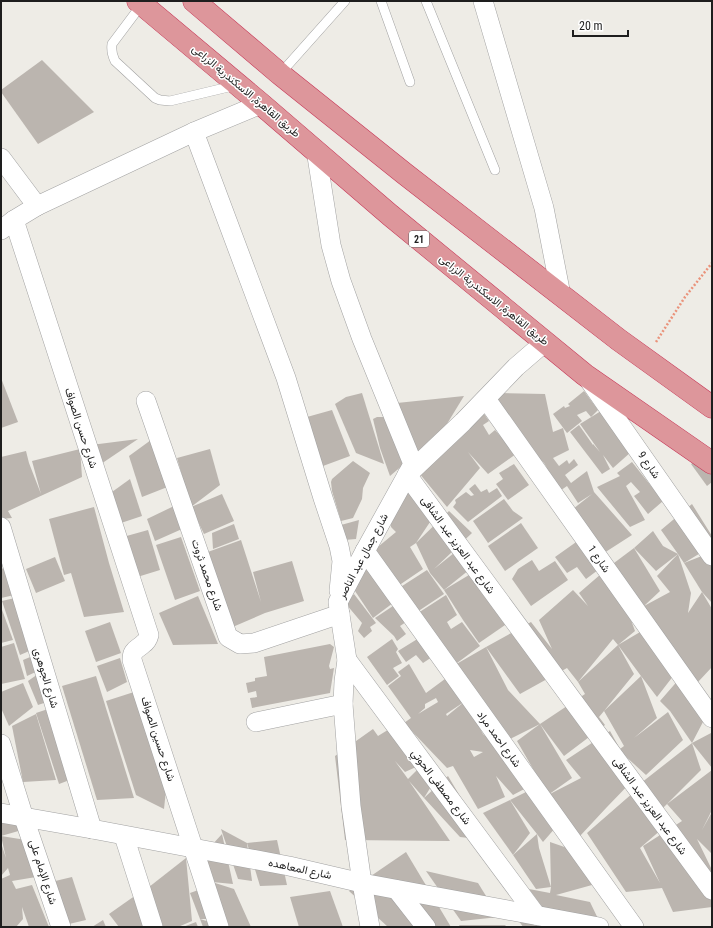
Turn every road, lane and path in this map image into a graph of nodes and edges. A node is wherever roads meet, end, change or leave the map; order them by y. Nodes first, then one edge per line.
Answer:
1 (194, 1) edge
2 (345, 1) edge
3 (381, 1) edge
4 (426, 1) edge
5 (483, 1) edge
6 (140, 3) edge
7 (280, 74) junction
8 (410, 82) dead end
9 (238, 85) junction
10 (261, 104) junction
11 (194, 132) junction
12 (316, 150) junction
13 (1, 158) edge
14 (495, 170) dead end
15 (37, 206) junction
16 (7, 225) edge
17 (712, 263) edge
18 (561, 296) junction
19 (546, 342) junction
20 (645, 359) junction
21 (585, 375) junction
22 (486, 399) junction
23 (146, 401) dead end
24 (712, 406) edge
25 (712, 462) edge
26 (407, 475) junction
27 (1, 527) edge
28 (365, 551) junction
29 (712, 556) edge
30 (339, 608) junction
31 (149, 635) joint
32 (347, 660) junction
33 (343, 704) junction
34 (712, 718) edge
35 (256, 722) dead end
36 (1, 744) edge
37 (1, 814) edge
38 (24, 818) junction
39 (92, 829) junction
40 (124, 836) junction
41 (193, 848) junction
42 (362, 883) junction
43 (397, 890) junction
44 (712, 890) edge
45 (536, 915) junction
46 (576, 925) edge
47 (61, 927) edge
48 (152, 927) edge
49 (219, 927) edge
50 (370, 927) edge
51 (426, 927) edge
52 (599, 927) edge
53 (634, 927) edge

1 - 7 highway
2 - 7 lane
3 - 8 lane
4 - 14 lane
5 - 18 street
6 - 9 highway, طريق القاهرة, الاسكندرية الزراعى / 21
6 - 9 lane
7 - 18 highway
9 - 10 highway, طريق القاهرة, الاسكندرية الزراعى / 21
10 - 11 street
10 - 12 highway, طريق القاهرة, الاسكندرية الزراعى / 21
11 - 15 street
11 - 30 street
12 - 19 highway, طريق القاهرة, الاسكندرية الزراعى / 21
12 - 26 street
13 - 15 street
15 - 16 street
16 - 31 street, شارع حسن الصواف
17 - 20 path
18 - 20 highway
19 - 21 highway, طريق القاهرة, الاسكندرية الزراعى / 21
19 - 22 street, شارع جمال عبد الناصر
20 - 24 highway
21 - 25 highway, طريق القاهرة, الاسكندرية الزراعى / 21
21 - 29 street, شارع 9
22 - 26 street, شارع جمال عبد الناصر
22 - 34 street, شارع 1
23 - 30 street, شارع محمد ثروت
26 - 28 street, شارع جمال عبد الناصر
26 - 44 street, شارع عبد العزيز عبد الشافى
27 - 39 street, شارع الجوهرى
28 - 30 street, شارع جمال عبد الناصر
28 - 53 street, شارع احمد مراد
30 - 32 street, شارع جمال عبد الناصر
31 - 41 street, شارع حسين الصواف
32 - 33 street, شارع جمال عبد الناصر
32 - 45 street, شارع مصطفى الحوتي
33 - 35 street
33 - 42 street, شارع جمال عبد الناصر
36 - 38 street, شارع الإمام على
37 - 38 street, شارع المعاهده
38 - 39 street, شارع المعاهده
38 - 47 street, شارع الإمام على
39 - 40 street, شارع المعاهده
40 - 41 street, شارع المعاهده
40 - 48 street
41 - 42 street, شارع المعاهده
41 - 49 street, شارع حسين الصواف
42 - 43 street, شارع المعاهده
42 - 50 street, شارع جمال عبد الناصر
43 - 45 street, شارع المعاهده
43 - 51 street
45 - 46 street, شارع المعاهده
46 - 52 street, شارع المعاهده

